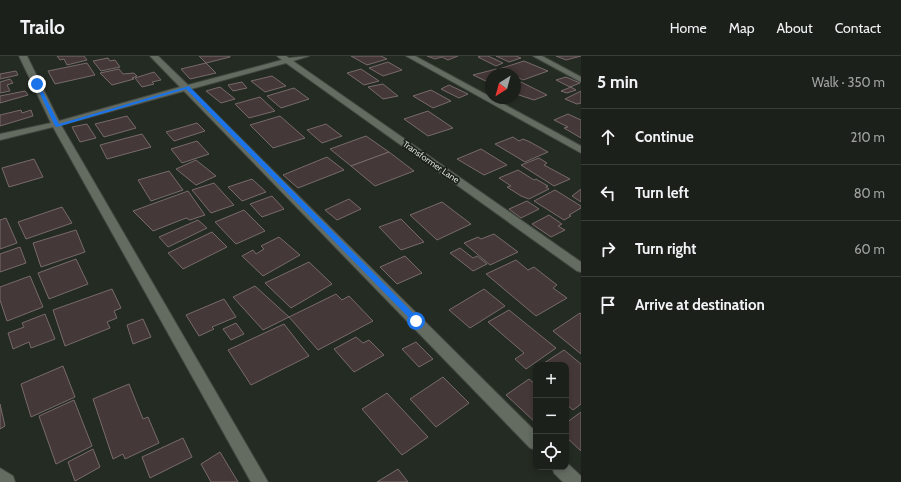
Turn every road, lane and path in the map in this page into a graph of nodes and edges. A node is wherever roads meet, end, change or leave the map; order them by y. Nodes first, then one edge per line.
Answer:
1 (23, 56) edge
2 (154, 56) edge
3 (305, 56) edge
4 (410, 56) edge
5 (538, 56) edge
6 (284, 58) edge
7 (581, 80) edge
8 (187, 87) junction
9 (57, 126) junction
10 (0, 137) edge
11 (581, 150) edge
12 (581, 268) edge
13 (533, 440) edge
14 (563, 470) edge
15 (0, 476) edge
16 (7, 482) edge
17 (260, 482) edge
18 (575, 482) edge

1 - 9 street
2 - 8 street
3 - 6 street
4 - 11 street
5 - 7 street
6 - 8 street
6 - 12 street, Transformer Lane
8 - 9 street
8 - 13 street
9 - 10 street
9 - 17 street
14 - 18 street
15 - 16 street

